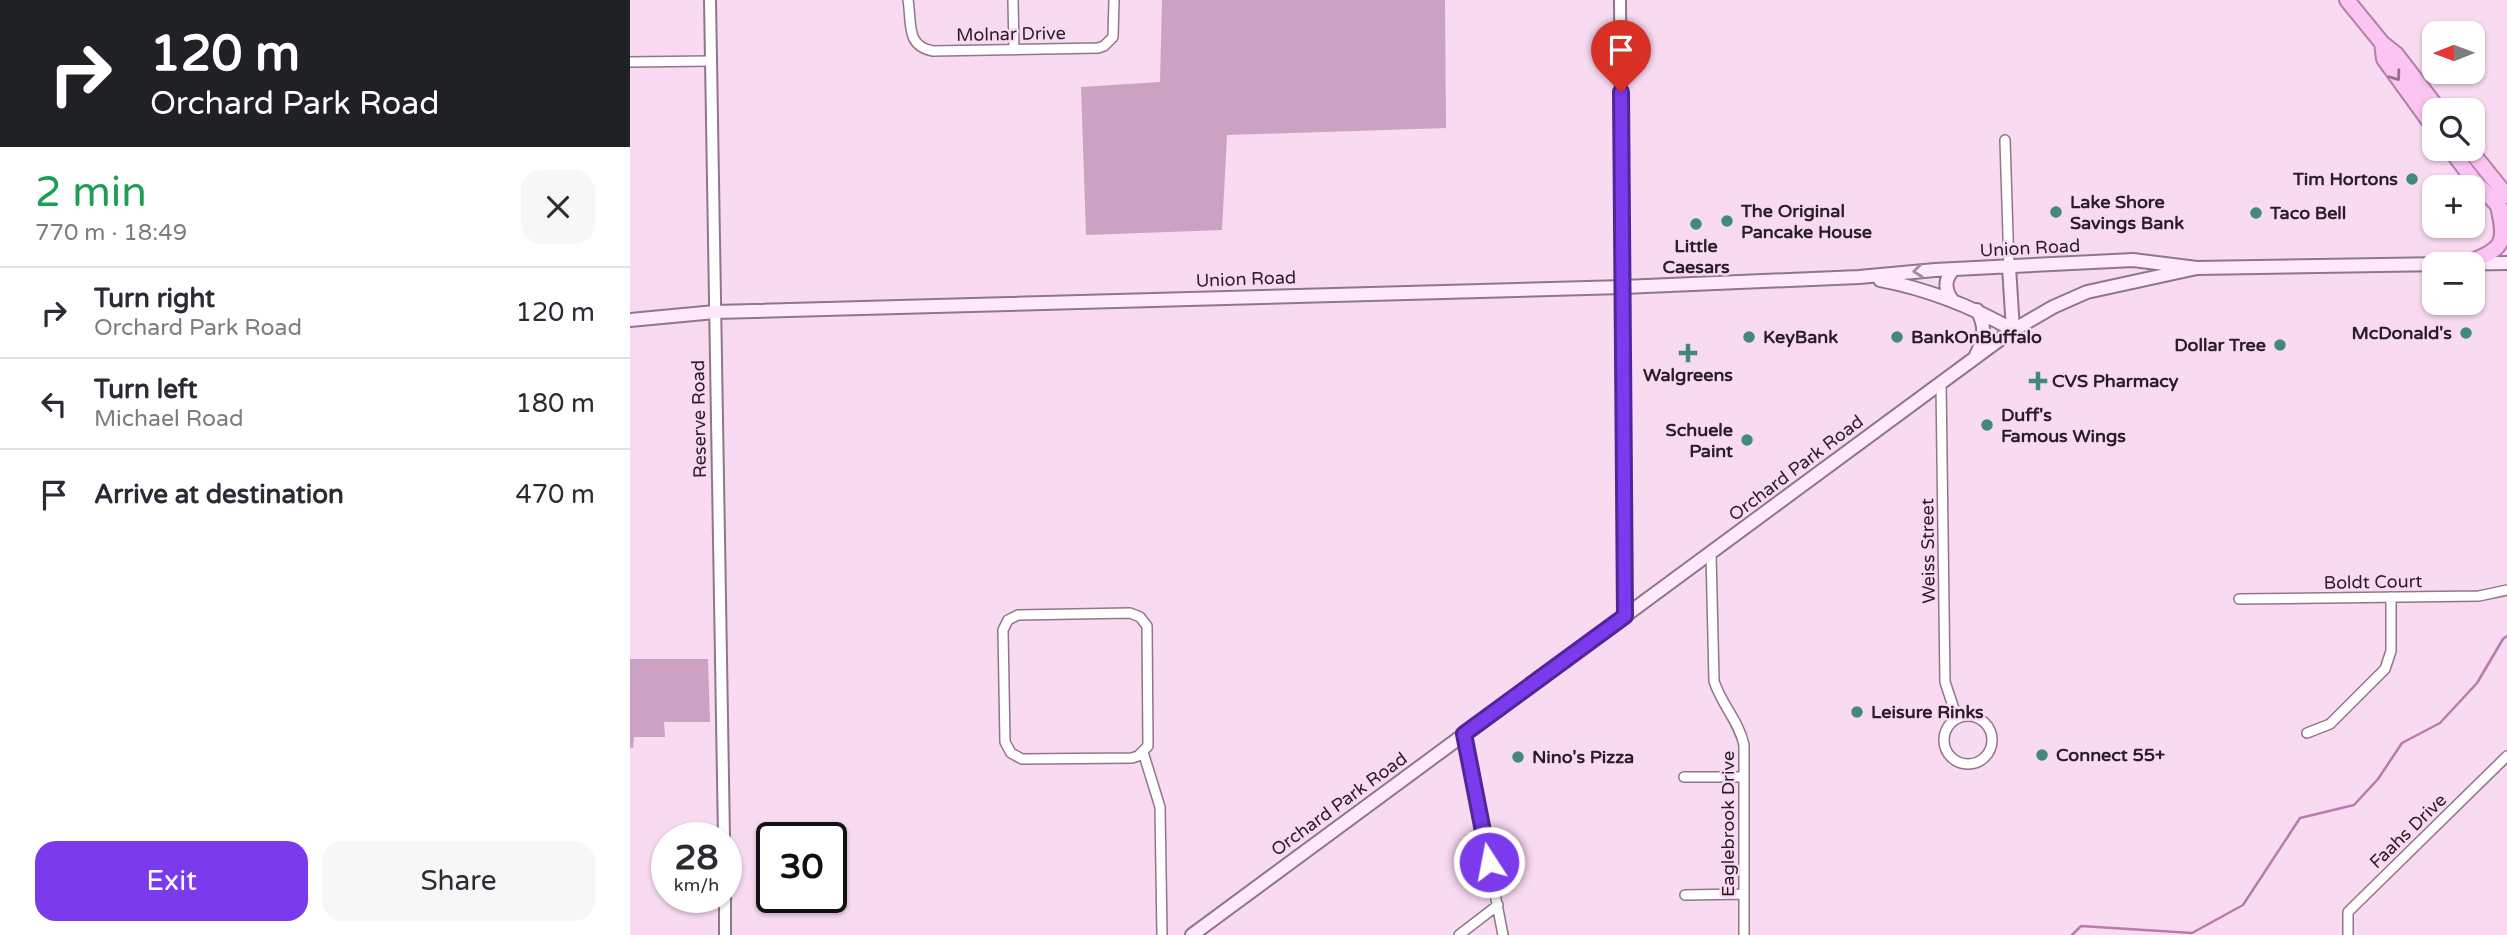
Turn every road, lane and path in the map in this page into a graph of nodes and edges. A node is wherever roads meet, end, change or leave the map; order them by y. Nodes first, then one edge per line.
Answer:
1 (710, 0) edge
2 (908, 0) edge
3 (1013, 0) edge
4 (1114, 0) edge
5 (1620, 0) edge
6 (2347, 0) edge
7 (2382, 43) junction
8 (1014, 50) junction
9 (711, 61) junction
10 (630, 62) edge
11 (2430, 98) edge
12 (2422, 111) edge
13 (2005, 140) dead end
14 (2459, 161) edge
15 (2477, 161) edge
16 (2502, 199) edge
17 (2507, 215) edge
18 (2485, 255) edge
19 (2485, 263) edge
20 (2422, 264) edge
21 (2507, 264) edge
22 (2009, 267) junction
23 (2197, 268) junction
24 (1954, 269) junction
25 (1864, 277) junction
26 (1623, 288) junction
27 (2012, 289) junction
28 (1953, 301) junction
29 (1977, 310) junction
30 (715, 312) junction
31 (630, 320) edge
32 (2013, 330) junction
33 (1974, 358) junction
34 (1941, 383) junction
35 (1711, 553) junction
36 (2507, 590) edge
37 (2391, 597) junction
38 (2239, 599) dead end
39 (1625, 616) junction
40 (1957, 718) junction
41 (2306, 733) dead end
42 (1464, 734) junction
43 (1143, 752) junction
44 (2507, 755) edge
45 (1684, 777) dead end
46 (1744, 777) junction
47 (724, 822) edge
48 (1744, 894) junction
49 (1685, 895) dead end
50 (1497, 905) junction
51 (724, 913) edge
52 (725, 935) edge
53 (1162, 935) edge
54 (1192, 935) edge
55 (1459, 935) edge
56 (1503, 935) edge
57 (1744, 935) edge
58 (2348, 935) edge

1 - 9 street, Reserve Road
2 - 8 street, Molnar Drive
3 - 8 street
4 - 8 street, Molnar Drive
5 - 26 street
6 - 7 highway
7 - 11 highway
7 -> 12 highway
9 - 10 street
9 - 30 street, Reserve Road
13 - 22 street
14 - 16 highway
15 - 16 highway
16 - 17 highway
16 - 18 highway
19 - 21 main road, Orchard Park Road
20 - 23 main road, Orchard Park Road
22 - 23 main road, Union Road
22 - 24 main road, Union Road
22 - 27 main road
23 - 32 main road, Orchard Park Road
24 -> 25 main road, Union Road
24 - 28 main road
25 - 26 main road, Union Road
25 - 28 main road, Union Road
26 - 30 main road, Union Road
26 - 39 street
27 - 29 main road
27 - 32 main road
28 - 29 main road, Union Road
29 - 32 main road, Union Road
29 - 33 main road
30 - 31 main road, Union Road
30 - 47 street, Reserve Road
32 - 33 main road, Orchard Park Road
33 - 34 main road, Orchard Park Road
34 - 35 main road, Orchard Park Road
34 - 40 street, Weiss Street
35 - 39 main road, Orchard Park Road
35 - 46 street, Eaglebrook Drive
36 - 37 street, Boldt Court
37 - 38 street, Boldt Court
37 - 41 street
39 - 42 main road, Orchard Park Road
40 - 40 street
42 - 50 street
42 - 54 main road, Orchard Park Road
43 - 43 street
43 - 53 street
44 - 58 street, Faahs Drive
45 - 46 street
46 - 48 street, Eaglebrook Drive
48 - 49 street
48 - 57 street, Eaglebrook Drive
50 - 55 street
50 - 56 street
51 - 52 street

